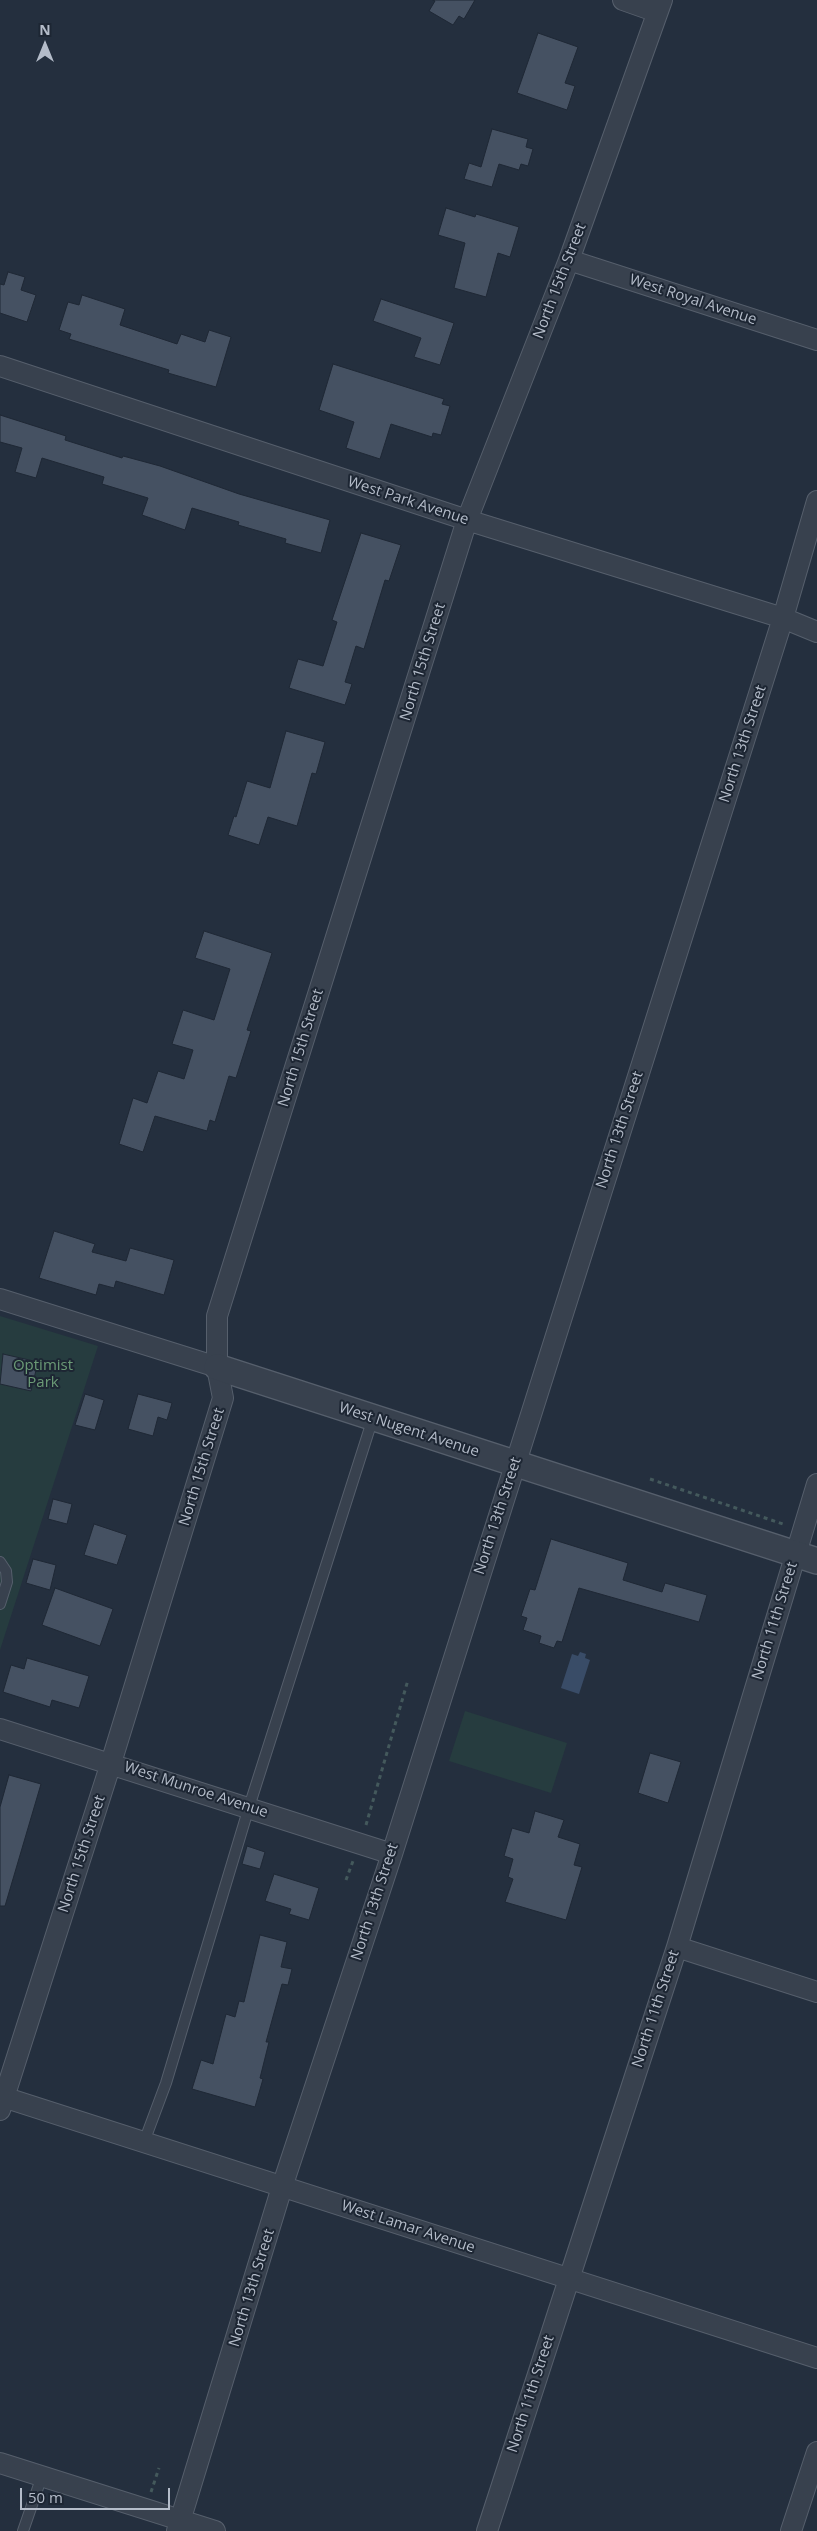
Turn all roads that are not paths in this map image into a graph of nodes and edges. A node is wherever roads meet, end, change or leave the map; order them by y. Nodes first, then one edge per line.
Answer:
1 (623, 0) edge
2 (659, 6) edge
3 (568, 260) junction
4 (817, 340) edge
5 (0, 366) edge
6 (817, 501) edge
7 (467, 520) junction
8 (783, 618) junction
9 (817, 632) edge
10 (0, 1299) edge
11 (217, 1367) junction
12 (373, 1418) junction
13 (514, 1464) junction
14 (817, 1484) edge
15 (806, 1558) edge
16 (0, 1562) edge
17 (0, 1604) edge
18 (0, 1729) edge
19 (111, 1763) junction
20 (250, 1808) junction
21 (392, 1854) junction
22 (676, 1947) junction
23 (817, 1992) edge
24 (1, 2101) edge
25 (144, 2142) junction
26 (282, 2187) junction
27 (568, 2278) junction
28 (817, 2358) edge
29 (817, 2452) edge
30 (0, 2463) edge
31 (42, 2476) junction
32 (179, 2526) edge
33 (23, 2531) edge
34 (215, 2531) edge
35 (487, 2531) edge
36 (791, 2531) edge

1 - 2 street
2 - 3 street, North 15th Street
3 - 4 street, West Royal Avenue
3 - 7 street, North 15th Street
5 - 7 street, West Park Avenue
6 - 8 street, North 13th Street
7 - 8 street, West Park Avenue
7 - 11 street, North 15th Street
8 - 9 street, West Park Avenue
8 - 13 street, North 13th Street
10 - 11 street, West Nugent Avenue
11 - 12 street, West Nugent Avenue
11 - 19 street, North 15th Street
12 - 13 street, West Nugent Avenue
12 - 20 lane
13 - 15 street, West Nugent Avenue
13 - 21 street, North 13th Street
14 - 15 street, North 11th Street
15 - 22 street, North 11th Street
16 - 17 lane
18 - 19 street, West Munroe Avenue
19 - 20 street, West Munroe Avenue
19 - 24 street, North 15th Street
20 - 21 street, West Munroe Avenue
20 - 25 lane
21 - 26 street, North 13th Street
22 - 23 street
22 - 27 street, North 11th Street
24 - 25 street, West Lamar Avenue
25 - 26 street, West Lamar Avenue
26 - 27 street, West Lamar Avenue
26 - 32 street, North 13th Street
27 - 28 street, West Lamar Avenue
27 - 35 street, North 11th Street
29 - 36 street
30 - 31 street
31 - 32 street
31 - 33 lane
32 - 34 street

